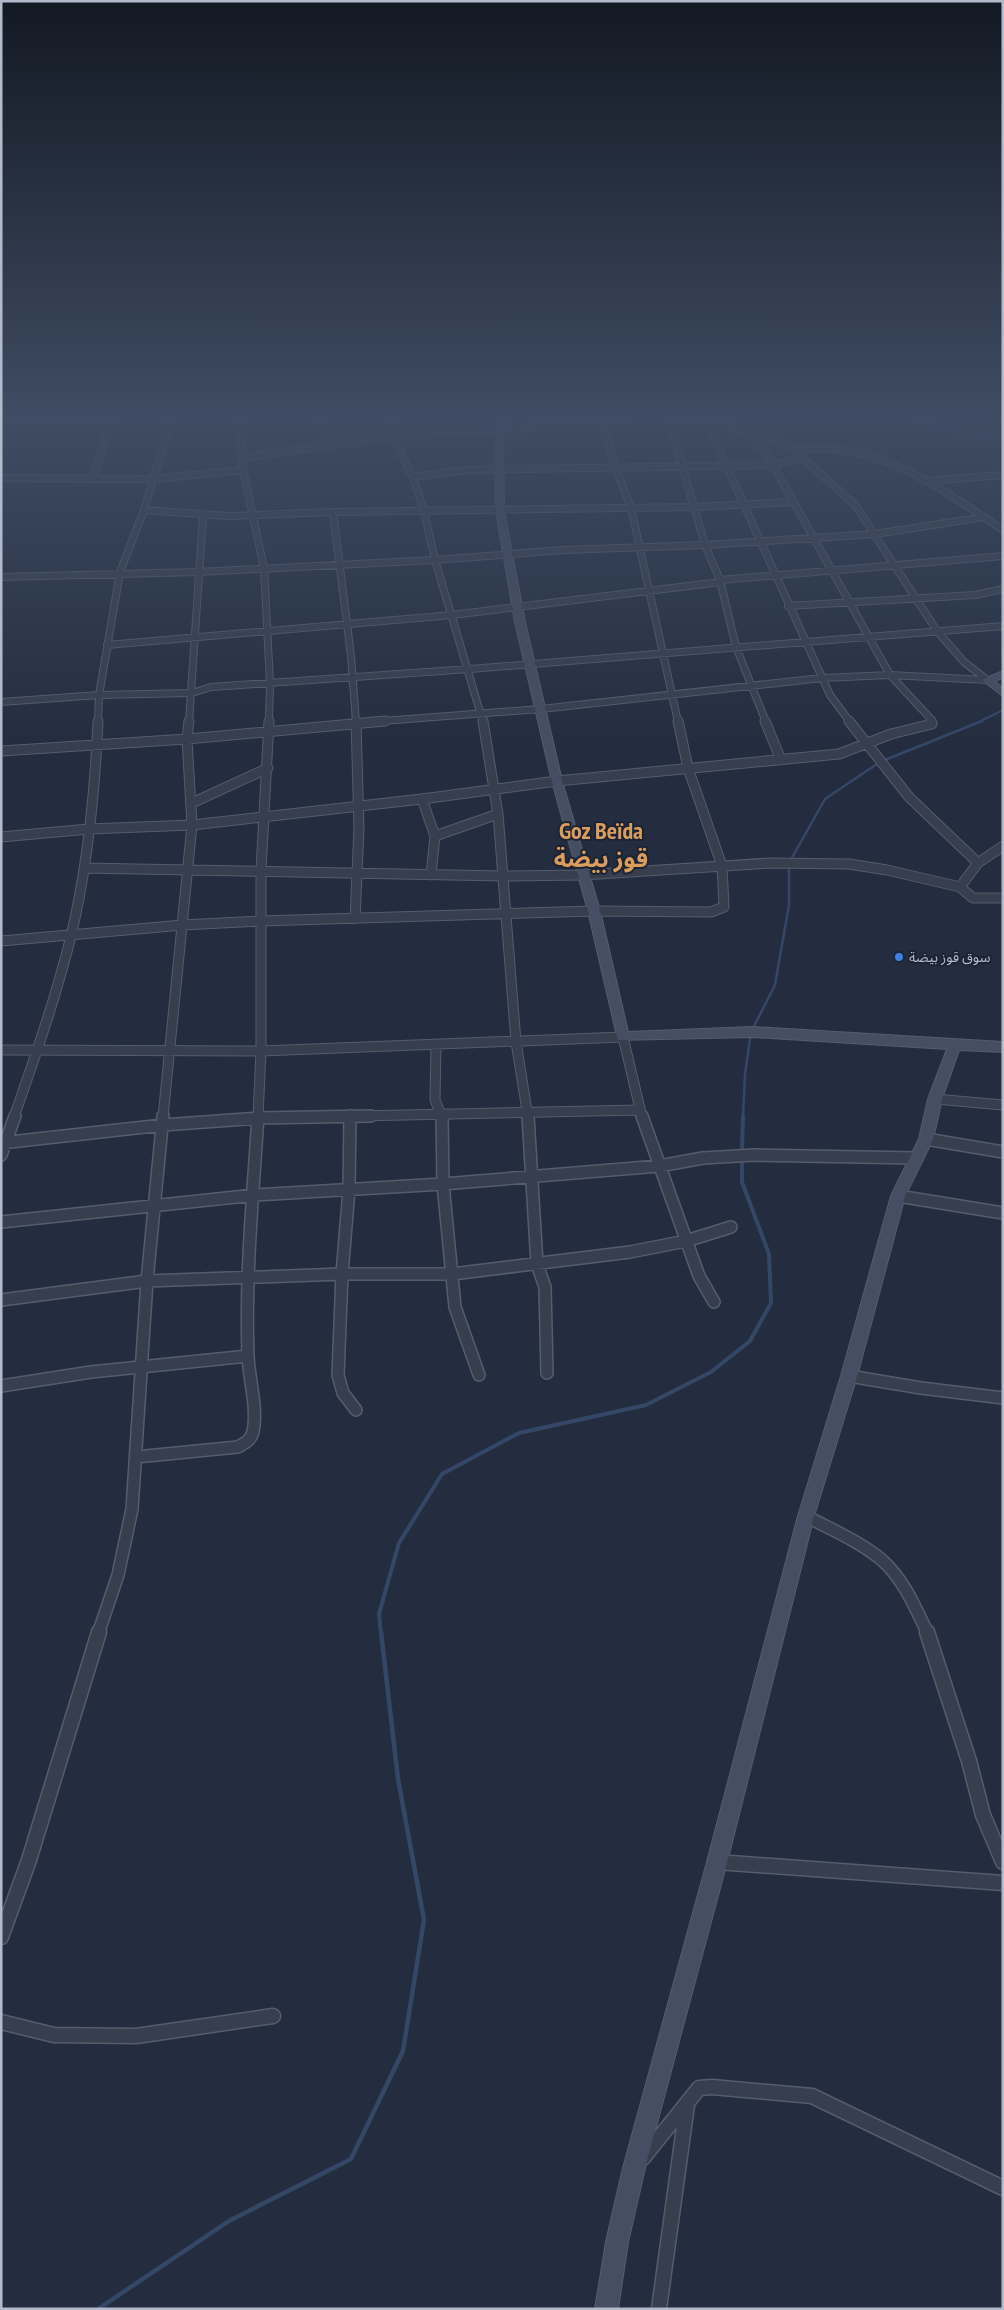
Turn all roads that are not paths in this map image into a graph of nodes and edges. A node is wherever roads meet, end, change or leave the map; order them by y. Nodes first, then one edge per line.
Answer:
1 (137, 528) edge
2 (202, 528) edge
3 (257, 528) edge
4 (335, 528) edge
5 (428, 528) edge
6 (503, 528) edge
7 (634, 528) edge
8 (700, 528) edge
9 (754, 528) edge
10 (808, 528) edge
11 (871, 528) edge
12 (915, 528) edge
13 (875, 534) junction
14 (814, 538) junction
15 (760, 542) junction
16 (705, 545) junction
17 (638, 548) junction
18 (508, 554) junction
19 (1003, 556) edge
20 (435, 560) junction
21 (338, 564) junction
22 (894, 565) junction
23 (264, 568) junction
24 (120, 572) junction
25 (198, 572) junction
26 (833, 572) junction
27 (775, 576) junction
28 (1, 577) edge
29 (721, 582) junction
30 (1003, 588) edge
31 (648, 590) junction
32 (914, 597) junction
33 (851, 601) junction
34 (518, 606) junction
35 (788, 606) junction
36 (452, 614) junction
37 (348, 624) junction
38 (1003, 626) edge
39 (268, 630) junction
40 (936, 631) junction
41 (870, 637) junction
42 (195, 638) junction
43 (806, 642) junction
44 (107, 646) junction
45 (736, 647) junction
46 (662, 652) junction
47 (530, 664) junction
48 (470, 670) junction
49 (1003, 674) edge
50 (890, 675) junction
51 (354, 678) junction
52 (822, 678) junction
53 (987, 680) junction
54 (270, 683) junction
55 (751, 684) junction
56 (192, 693) junction
57 (672, 693) junction
58 (1003, 693) edge
59 (99, 695) junction
60 (1, 702) edge
61 (541, 709) junction
62 (482, 713) junction
63 (356, 724) junction
64 (270, 730) junction
65 (187, 739) junction
66 (97, 744) junction
67 (865, 744) junction
68 (1, 751) edge
69 (782, 760) junction
70 (268, 768) junction
71 (688, 768) junction
72 (557, 781) junction
73 (493, 788) junction
74 (422, 799) junction
75 (192, 803) junction
76 (358, 806) junction
77 (498, 814) junction
78 (264, 816) junction
79 (192, 825) junction
80 (89, 830) junction
81 (435, 836) junction
82 (1, 838) edge
83 (1003, 846) edge
84 (977, 862) junction
85 (722, 866) junction
86 (84, 868) junction
87 (187, 869) junction
88 (261, 870) junction
89 (358, 874) junction
90 (583, 874) junction
91 (430, 875) junction
92 (504, 876) junction
93 (960, 887) junction
94 (1003, 898) edge
95 (594, 911) junction
96 (506, 912) junction
97 (356, 919) junction
98 (261, 921) junction
99 (183, 925) junction
100 (71, 935) junction
101 (1, 941) edge
102 (623, 1037) junction
103 (516, 1042) junction
104 (436, 1045) junction
105 (954, 1047) junction
106 (1003, 1047) edge
107 (38, 1049) junction
108 (1, 1050) edge
109 (169, 1052) junction
110 (261, 1052) junction
111 (935, 1099) junction
112 (1003, 1105) edge
113 (640, 1110) junction
114 (528, 1113) junction
115 (442, 1114) junction
116 (350, 1115) junction
117 (258, 1118) junction
118 (163, 1125) junction
119 (926, 1139) junction
120 (3, 1143) edge
121 (1003, 1152) edge
122 (1, 1155) edge
123 (917, 1158) junction
124 (658, 1166) junction
125 (531, 1177) junction
126 (443, 1184) junction
127 (348, 1190) junction
128 (255, 1195) junction
129 (898, 1196) junction
130 (154, 1206) junction
131 (1003, 1213) edge
132 (1, 1222) edge
133 (731, 1227) dead end
134 (686, 1241) junction
135 (537, 1264) junction
136 (342, 1274) junction
137 (452, 1274) junction
138 (249, 1277) junction
139 (147, 1281) junction
140 (1, 1300) edge
141 (714, 1302) dead end
142 (248, 1356) junction
143 (141, 1368) junction
144 (547, 1373) dead end
145 (479, 1375) dead end
146 (849, 1376) junction
147 (1, 1386) edge
148 (1003, 1398) edge
149 (356, 1410) dead end
150 (136, 1457) junction
151 (806, 1516) junction
152 (717, 1862) junction
153 (1003, 1862) edge
154 (1003, 1882) edge
155 (1, 1937) edge
156 (273, 2016) dead end
157 (1, 2022) edge
158 (688, 2104) junction
159 (634, 2168) junction
160 (1003, 2188) edge
161 (606, 2309) edge
162 (659, 2309) edge

1 - 24 street
2 - 25 street
3 - 23 street
4 - 21 street
5 - 20 street
6 - 18 main road
7 - 17 street
8 - 16 street
9 - 15 street
10 - 14 street
11 - 13 street
12 - 13 street
13 - 14 street
13 - 22 street
14 - 15 street
14 - 26 street
15 - 16 street
15 - 27 street
16 - 17 street
16 - 29 street
17 - 18 street
17 - 31 street
18 - 20 street
18 - 34 main road
19 - 22 street
20 - 21 street
20 - 36 street
21 - 23 street
21 - 37 street
22 - 26 street
22 - 32 street
23 - 25 street
23 - 39 street
24 - 25 street
24 - 28 street
24 - 44 street
25 - 42 street
26 - 27 street
26 - 33 street
27 - 29 street
27 - 35 street
29 - 31 street
29 - 45 street
30 - 32 street
31 - 34 street
31 - 46 street
32 - 33 street
32 - 40 street
33 - 35 street
33 - 41 street
34 - 36 street
34 - 47 main road
35 - 43 street
36 - 37 street
36 - 48 street
37 - 39 street
37 - 51 street
38 - 40 street
39 - 42 street
39 - 54 street
40 - 41 street
40 - 53 street
41 - 43 street
41 - 50 street
42 - 44 street
42 - 56 street
43 - 45 street
43 - 52 street
44 - 59 street
45 - 46 street
45 - 55 street
46 - 47 street
46 - 57 street
47 - 48 street
47 - 61 main road
48 - 51 street
48 - 62 street
49 - 53 main road
50 - 52 street
50 - 53 street
50 - 67 street
51 - 54 street
51 - 63 street
52 - 55 street
52 - 67 street
53 - 58 main road
54 - 56 street
54 - 64 street
55 - 57 street
55 - 69 street
56 - 59 street
56 - 65 street
57 - 61 street
57 - 71 street
59 - 60 street
59 - 66 street
61 - 62 street
61 - 72 main road
62 - 63 street
62 - 73 street
63 - 64 street
63 - 76 street
64 - 65 street
64 - 70 street
65 - 66 street
65 - 75 street
66 - 68 street
66 - 80 street
67 - 69 street
67 - 84 street
69 - 71 street
70 - 75 street
70 - 78 street
71 - 72 street
71 - 85 street
72 - 73 street
72 - 90 main road
73 - 74 street
73 - 77 street
74 - 76 street
74 - 81 street
75 - 79 street
76 - 78 street
76 - 89 street
77 - 81 street
77 - 92 street
78 - 79 street
78 - 88 street
79 - 80 street
79 - 87 street
80 - 82 street
80 - 86 street
81 - 91 street
83 - 84 street
84 - 93 street
85 - 90 street
85 - 93 street
85 - 95 street
86 - 87 street
86 - 100 street
87 - 88 street
87 - 99 street
88 - 89 street
88 - 98 street
89 - 91 street
89 - 97 street
90 - 92 street
90 - 95 main road
91 - 92 street
92 - 96 street
93 - 94 street
95 - 96 street
95 - 102 main road
96 - 97 street
96 - 103 street
97 - 98 street
98 - 99 street
98 - 110 street
99 - 100 street
99 - 109 street
100 - 101 street
100 - 107 street
102 - 103 street
102 - 105 main road
102 - 113 street
103 - 104 street
103 - 114 street
104 - 110 street
104 - 115 street
105 - 106 main road
105 - 111 main road
107 - 108 street
107 - 109 street
107 - 120 street
109 - 110 street
109 - 118 street
110 - 117 street
111 - 112 street
111 - 119 main road
113 - 114 street
113 - 124 street
114 - 115 street
114 - 125 street
115 - 116 street
115 - 126 street
116 - 117 street
116 - 127 street
117 - 118 street
117 - 128 street
118 - 120 street
118 - 130 street
119 - 121 street
119 - 123 main road
120 - 122 street
123 - 124 street
123 - 129 main road
124 - 125 street
124 - 134 street
125 - 126 street
125 - 135 street
126 - 127 street
126 - 137 street
127 - 128 street
127 - 136 street
128 - 130 street
128 - 138 street
129 - 131 street
129 - 146 main road
130 - 132 street
130 - 139 street
133 - 134 street
134 - 135 street
134 - 141 street
135 - 137 street
135 - 144 street
136 - 137 street
136 - 138 street
136 - 149 street
137 - 145 street
138 - 139 street
138 - 142 street
139 - 140 street
139 - 143 street
142 - 143 street
142 - 150 street
143 - 147 street
143 - 150 street
146 - 148 street
146 - 151 main road
150 - 155 street
151 - 152 main road
151 - 153 street
152 - 154 street
152 - 159 main road
156 - 157 street
158 - 159 street
158 - 160 street
158 - 162 street
159 - 161 main road

